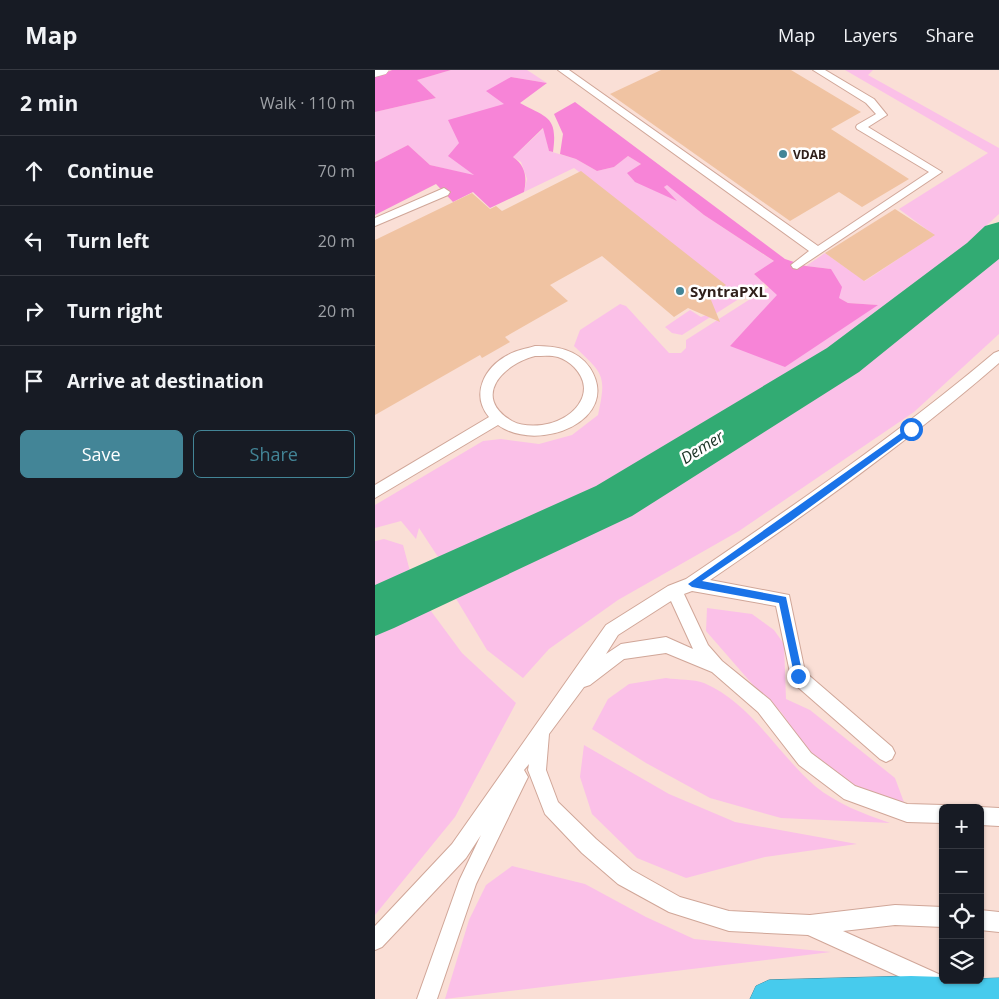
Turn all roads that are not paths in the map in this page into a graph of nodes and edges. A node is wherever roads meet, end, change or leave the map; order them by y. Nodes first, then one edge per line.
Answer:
1 (380, 70) edge
2 (563, 70) edge
3 (818, 70) edge
4 (375, 72) edge
5 (444, 192) dead end
6 (375, 222) edge
7 (817, 251) junction
8 (797, 265) dead end
9 (999, 356) edge
10 (497, 419) junction
11 (375, 492) edge
12 (692, 584) junction
13 (674, 591) junction
14 (719, 667) junction
15 (576, 684) junction
16 (540, 733) junction
17 (886, 753) dead end
18 (939, 814) edge
19 (984, 816) edge
20 (999, 817) edge
21 (939, 917) edge
22 (984, 920) edge
23 (999, 922) edge
24 (810, 925) junction
25 (375, 940) edge
26 (982, 996) edge
27 (427, 999) edge
28 (769, 999) edge

1 - 4 street
2 - 7 lane
3 - 7 lane
5 - 6 lane
7 - 8 lane
9 - 12 lane
10 - 10 lane
10 - 11 lane
12 - 13 lane
12 - 17 lane
13 - 14 lane
13 - 15 lane
14 - 15 lane
14 - 18 lane
15 - 16 lane
16 - 24 lane
16 - 25 lane
16 - 27 lane
19 - 20 lane
21 - 24 lane
22 - 23 lane
24 - 26 lane
26 - 28 highway

